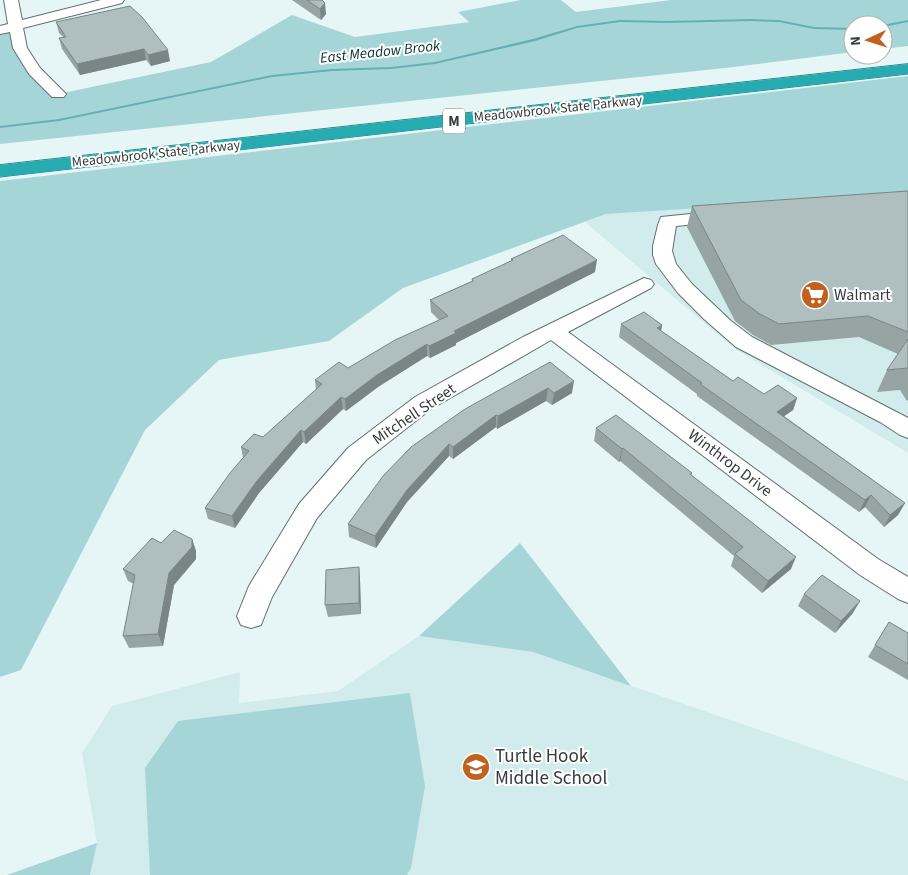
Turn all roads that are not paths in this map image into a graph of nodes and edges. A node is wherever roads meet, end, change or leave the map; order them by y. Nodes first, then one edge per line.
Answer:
1 (11, 0) edge
2 (117, 0) edge
3 (15, 26) junction
4 (0, 30) edge
5 (908, 55) edge
6 (908, 69) edge
7 (58, 94) dead end
8 (0, 156) edge
9 (0, 171) edge
10 (735, 216) edge
11 (644, 284) dead end
12 (553, 331) junction
13 (908, 429) edge
14 (908, 591) edge
15 (251, 616) dead end

1 - 3 street
2 - 3 street
3 - 4 street
3 - 7 street
5 - 8 highway, Meadowbrook State Parkway / M
6 - 9 highway, Meadowbrook State Parkway / M
10 - 13 street
11 - 12 street, Mitchell Street
12 - 14 street, Winthrop Drive
12 - 15 street, Mitchell Street

